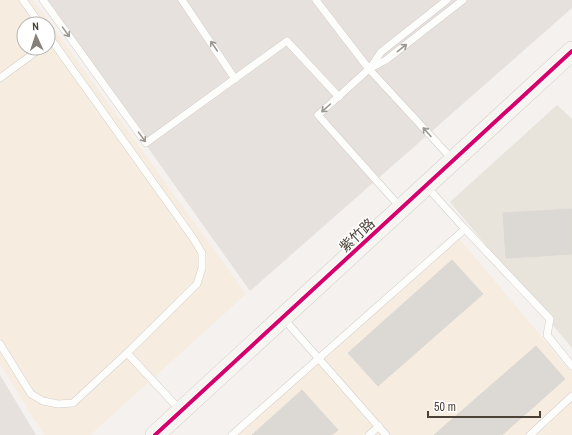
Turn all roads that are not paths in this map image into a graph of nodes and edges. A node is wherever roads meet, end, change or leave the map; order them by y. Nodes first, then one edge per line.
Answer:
1 (23, 0) edge
2 (43, 0) edge
3 (182, 0) edge
4 (316, 0) edge
5 (447, 0) edge
6 (463, 0) edge
7 (34, 16) edge
8 (56, 49) edge
9 (572, 51) edge
10 (30, 56) edge
11 (369, 69) junction
12 (0, 78) edge
13 (236, 79) junction
14 (339, 97) junction
15 (453, 160) junction
16 (426, 186) junction
17 (402, 208) junction
18 (465, 229) junction
19 (283, 318) junction
20 (0, 344) edge
21 (128, 353) junction
22 (318, 358) junction
23 (572, 366) edge
24 (572, 396) edge
25 (182, 411) junction
26 (378, 426) junction
27 (155, 435) edge
28 (232, 435) edge
29 (369, 435) edge
30 (386, 435) edge
31 (530, 435) edge

1 - 7 lane
2 -> 13 lane
13 -> 3 lane
4 - 11 lane
5 - 11 lane
11 -> 6 lane
8 - 21 lane
9 - 15 street, 紫竹路
10 - 12 lane
11 - 14 lane
15 -> 11 lane
13 - 14 lane
14 -> 17 lane
15 - 16 street, 紫竹路
16 - 17 street, 紫竹路
16 - 18 lane
17 - 19 street, 紫竹路
18 - 22 lane
18 - 23 lane
19 - 22 lane
19 - 25 street, 紫竹路
20 - 21 lane
21 - 25 lane
22 - 26 lane
22 - 28 lane
24 - 31 lane
25 - 27 street, 紫竹路
26 - 29 lane
26 - 30 lane

